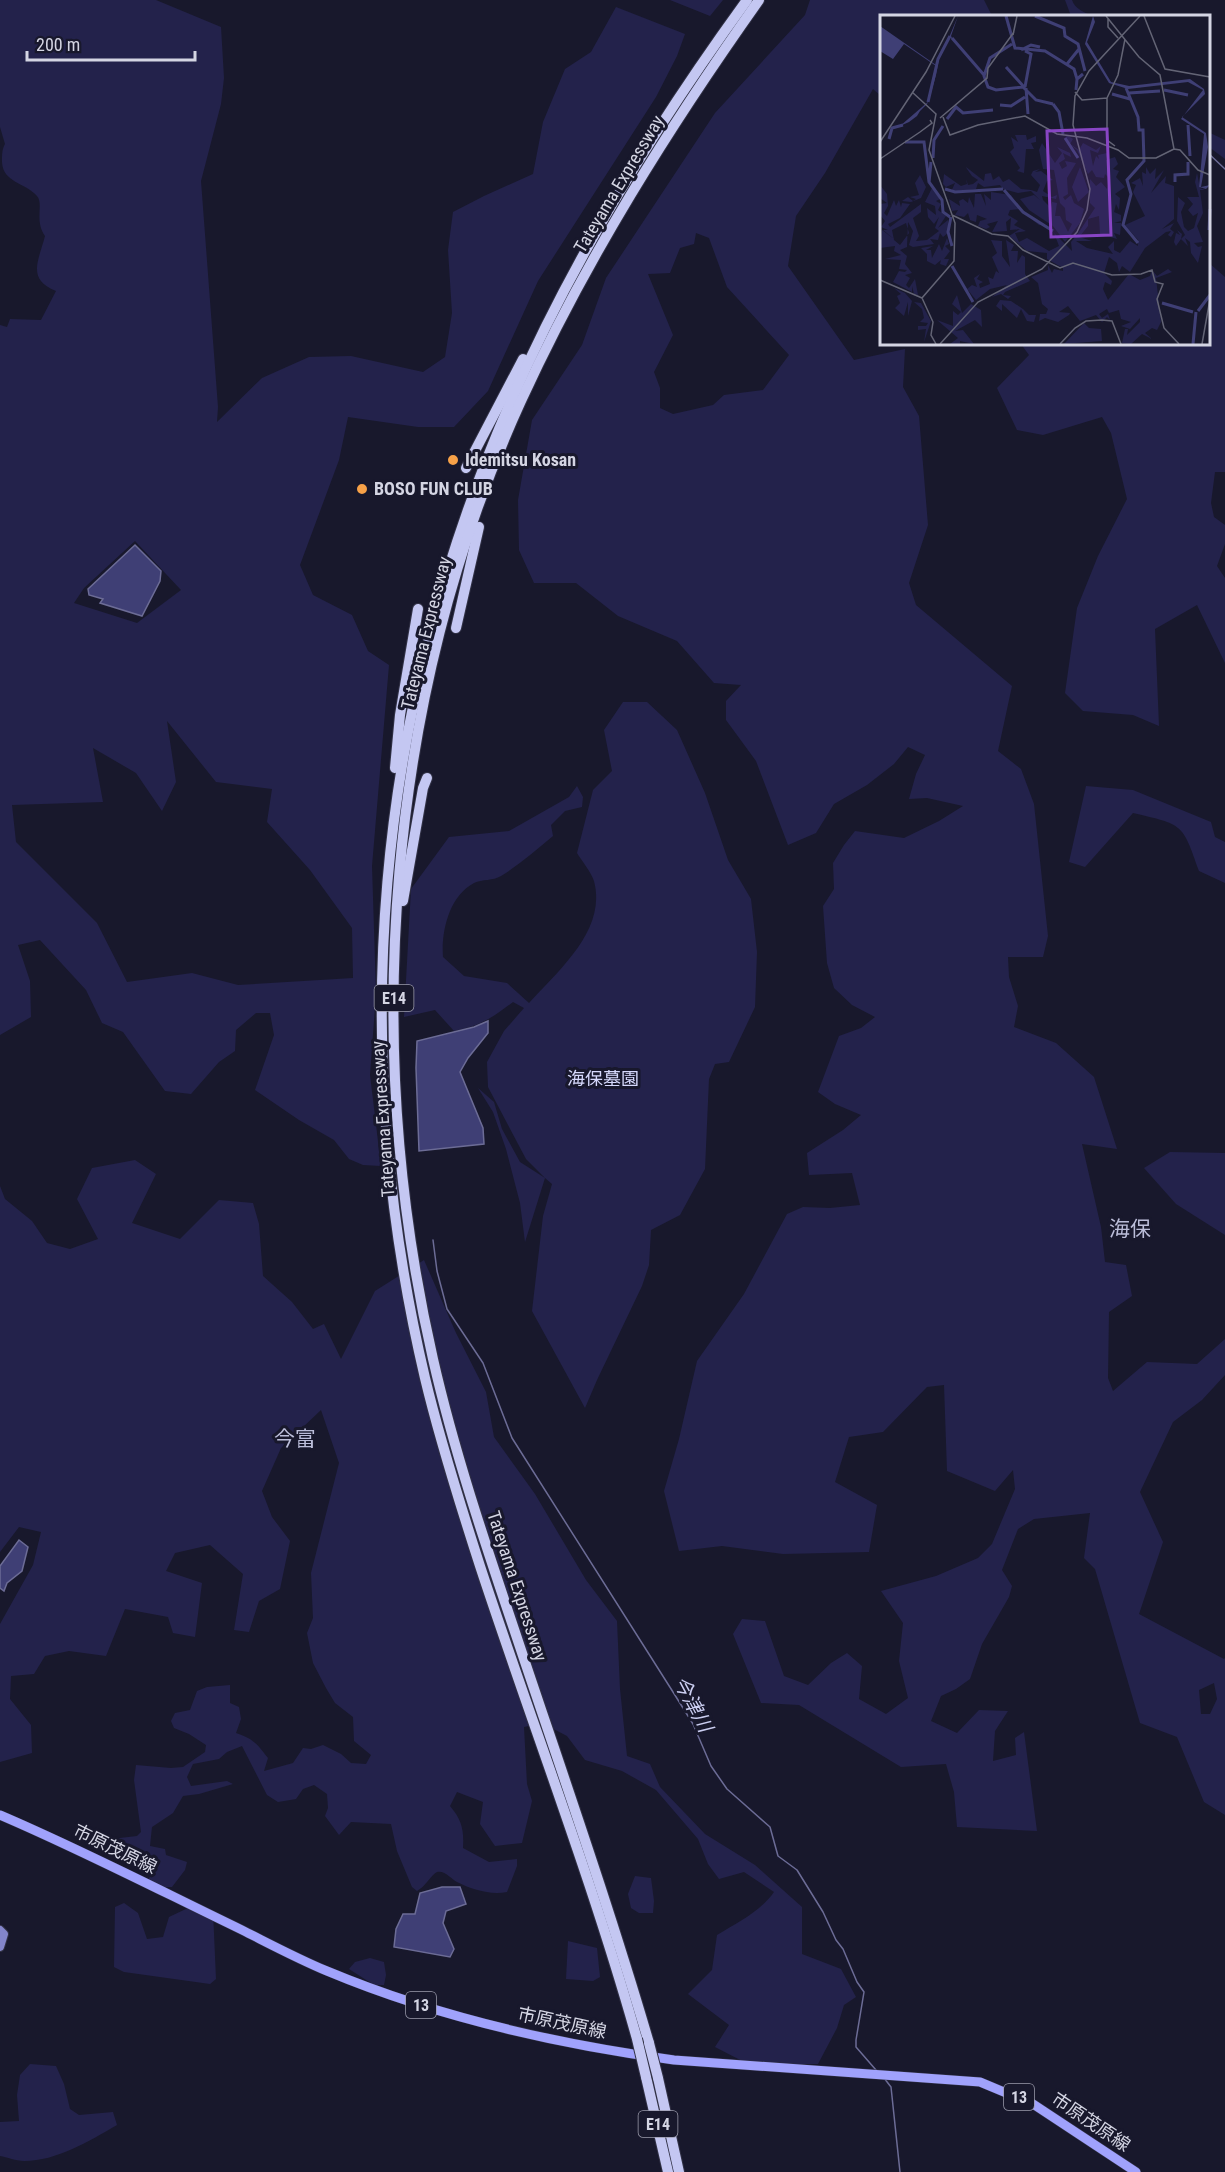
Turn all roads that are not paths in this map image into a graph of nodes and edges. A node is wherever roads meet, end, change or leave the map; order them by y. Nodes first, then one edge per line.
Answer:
1 (747, 0) edge
2 (759, 0) edge
3 (574, 273) junction
4 (510, 427) junction
5 (466, 468) dead end
6 (418, 609) dead end
7 (456, 628) dead end
8 (427, 778) dead end
9 (391, 846) junction
10 (395, 930) junction
11 (0, 1815) edge
12 (0, 1930) edge
13 (0, 1947) edge
14 (668, 2172) edge
15 (679, 2172) edge
16 (1136, 2172) edge

1 - 3 highway, Tateyama Expressway / E14
2 - 4 highway, Tateyama Expressway / E14
3 - 5 highway
3 - 9 highway, Tateyama Expressway / E14
4 - 7 highway
4 - 10 highway, Tateyama Expressway / E14
6 - 9 highway
8 - 10 highway
9 - 14 highway, Tateyama Expressway / E14, bridge
10 - 15 highway, Tateyama Expressway / E14, bridge
11 - 16 main road, 市原茂原線 / 13
12 - 13 main road

